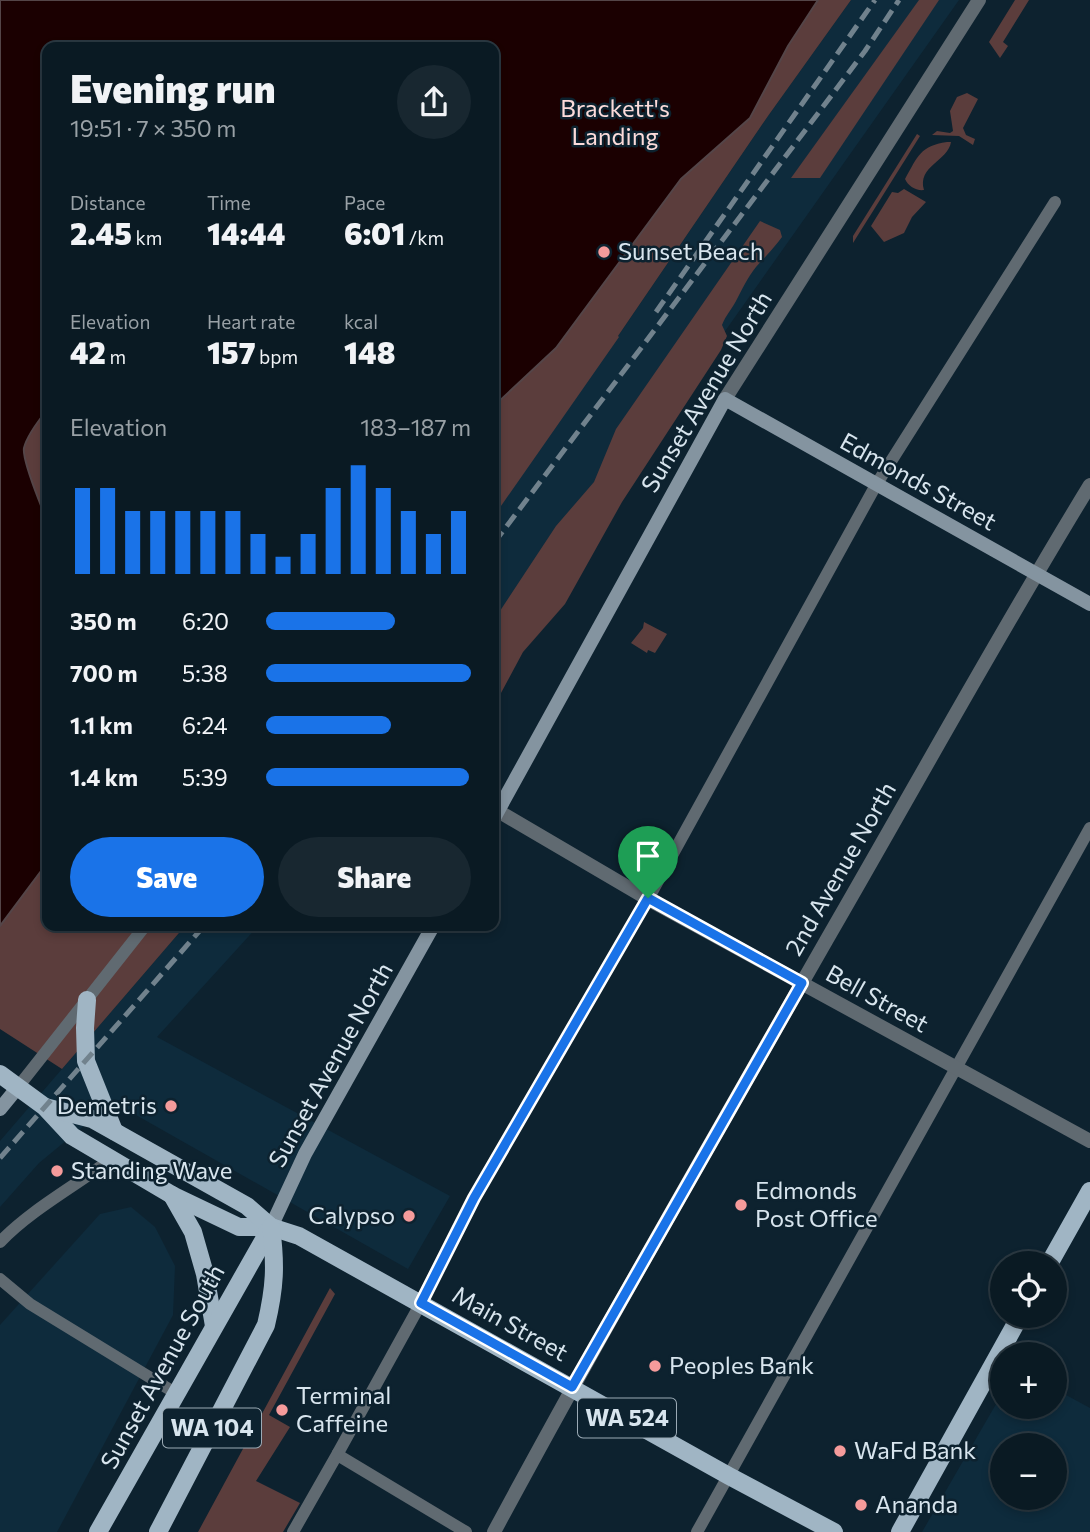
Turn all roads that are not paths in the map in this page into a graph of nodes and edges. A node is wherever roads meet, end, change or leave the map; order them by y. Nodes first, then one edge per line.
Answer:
1 (979, 0) edge
2 (1055, 202) dead end
3 (725, 399) junction
4 (876, 485) junction
5 (1090, 485) edge
6 (1036, 573) junction
7 (1090, 604) edge
8 (499, 810) edge
9 (499, 817) edge
10 (1090, 828) edge
11 (648, 898) junction
12 (141, 931) edge
13 (430, 931) edge
14 (802, 983) junction
15 (87, 1000) junction
16 (956, 1068) junction
17 (0, 1074) edge
18 (18, 1087) junction
19 (45, 1107) junction
20 (0, 1109) edge
21 (114, 1131) junction
22 (1090, 1141) edge
23 (111, 1159) junction
24 (1090, 1191) edge
25 (172, 1195) junction
26 (271, 1227) junction
27 (0, 1242) edge
28 (1056, 1251) edge
29 (0, 1279) edge
30 (421, 1303) junction
31 (214, 1326) junction
32 (1013, 1328) edge
33 (572, 1387) junction
34 (177, 1394) junction
35 (338, 1453) junction
36 (729, 1476) junction
37 (98, 1532) edge
38 (158, 1532) edge
39 (293, 1532) edge
40 (466, 1532) edge
41 (494, 1532) edge
42 (697, 1532) edge
43 (834, 1532) edge
44 (900, 1532) edge

1 - 3 street, Sunset Avenue North
2 - 4 lane
3 - 4 street, Edmonds Street
3 - 8 street, Sunset Avenue North
4 - 6 street, Edmonds Street
4 - 11 lane
5 - 6 street, 2nd Avenue North
6 - 7 street, Edmonds Street
6 - 14 street, 2nd Avenue North
9 - 11 street, Bell Street
10 - 16 lane
11 - 14 street, Bell Street
11 - 30 lane
12 - 15 lane
13 - 26 street, Sunset Avenue North
14 - 16 street, Bell Street
14 - 33 street, 2nd Avenue North
15 - 18 lane
15 - 21 main road
16 - 22 street, Bell Street
16 - 36 lane
17 - 18 main road, Main Street
18 - 19 main road, Main Street
18 - 20 street
19 - 21 main road, Main Street
19 - 23 main road, Main Street
21 - 26 main road, Main Street
23 - 25 main road, Main Street
23 - 27 lane
24 - 28 main road
25 - 26 main road, Main Street / WA 524
25 - 31 main road
26 - 30 main road, Main Street / WA 524
26 - 31 main road, Sunset Avenue South
26 - 38 main road, WA 104
29 - 34 lane
30 - 33 main road, Main Street / WA 524
30 - 35 lane
31 - 34 main road, Sunset Avenue South / WA 104
32 - 44 main road
33 - 36 main road, Main Street / WA 524
33 - 41 street, 2nd Avenue North
34 - 37 main road, Sunset Avenue South / WA 104
35 - 39 lane
35 - 40 lane
36 - 42 lane
36 - 43 main road, Main Street / WA 524

